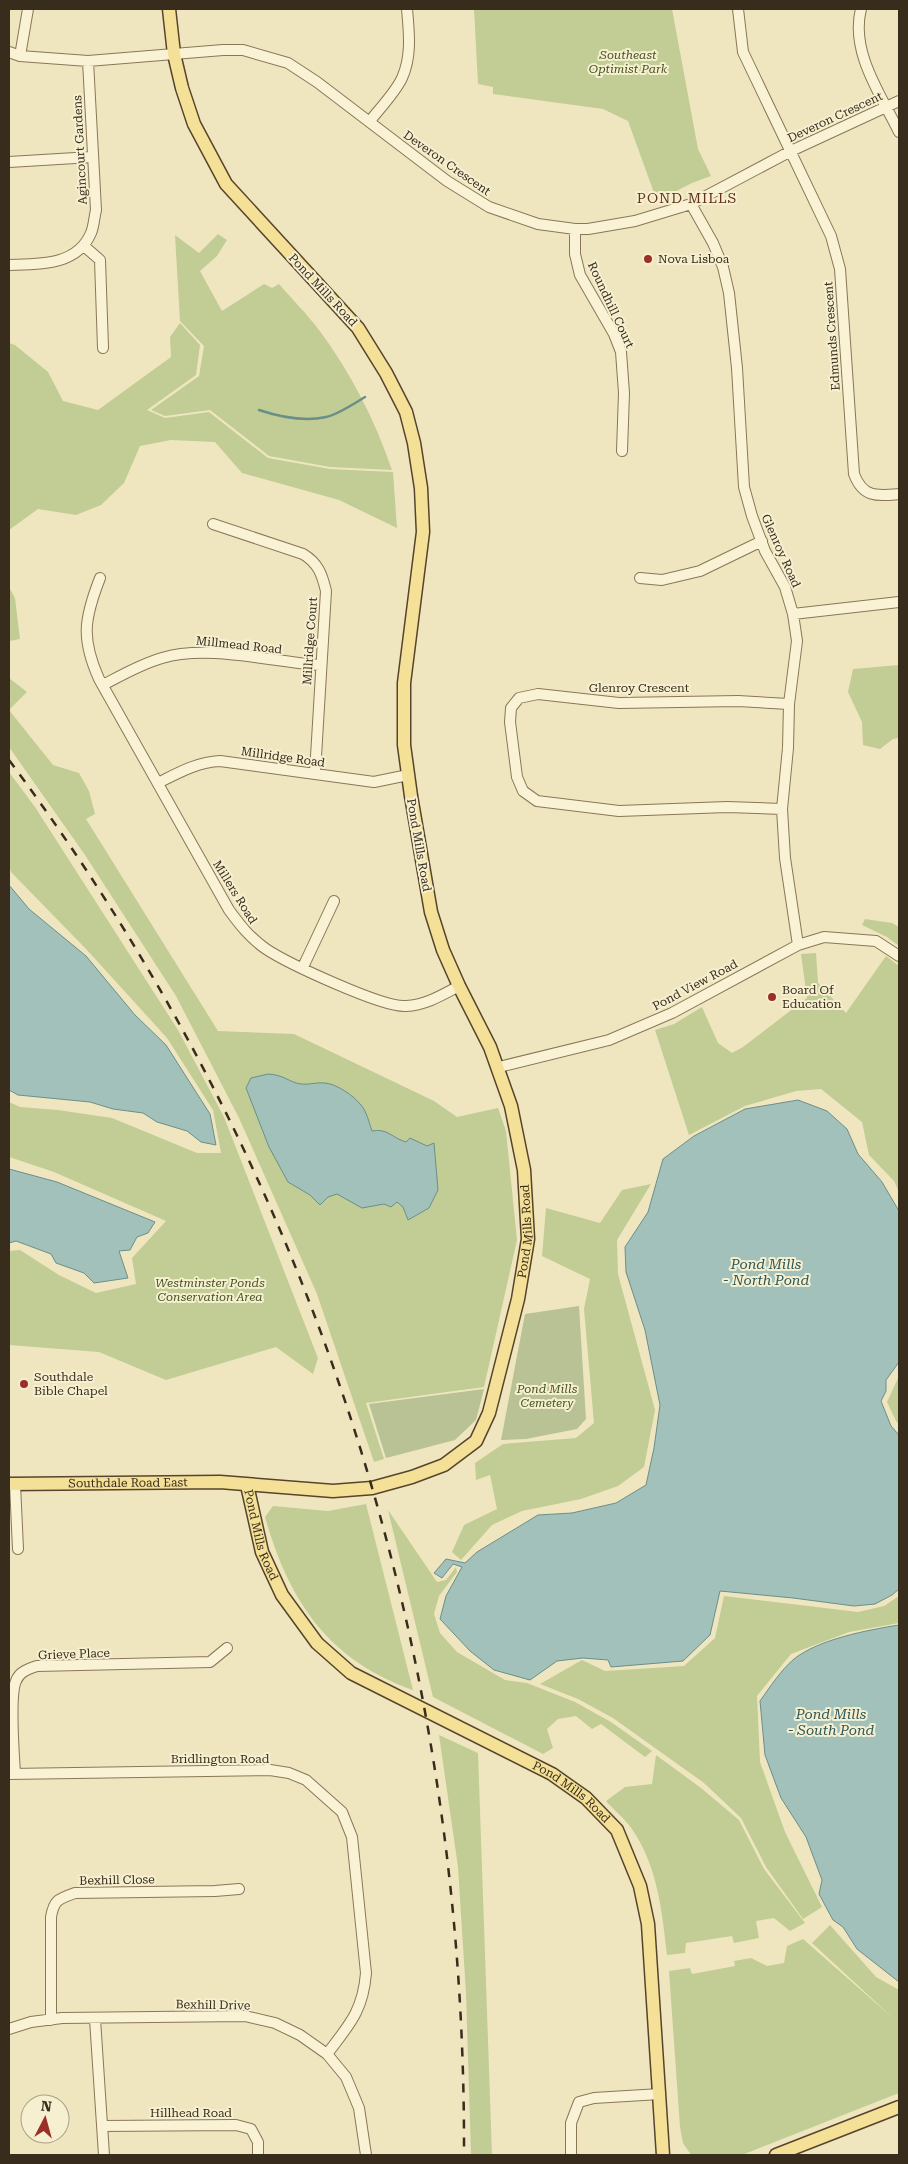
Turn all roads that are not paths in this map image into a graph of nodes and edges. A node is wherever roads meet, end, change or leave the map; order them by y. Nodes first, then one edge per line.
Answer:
1 (28, 9) edge
2 (169, 9) edge
3 (407, 9) edge
4 (738, 9) edge
5 (860, 9) edge
6 (9, 52) edge
7 (174, 54) junction
8 (20, 56) junction
9 (88, 61) junction
10 (899, 101) edge
11 (887, 107) junction
12 (370, 121) junction
13 (899, 132) edge
14 (792, 151) junction
15 (92, 157) junction
16 (9, 162) edge
17 (691, 204) junction
18 (575, 229) junction
19 (84, 246) junction
20 (9, 265) edge
21 (103, 348) dead end
22 (622, 451) dead end
23 (899, 494) edge
24 (213, 524) dead end
25 (762, 541) junction
26 (100, 578) dead end
27 (640, 578) dead end
28 (899, 602) edge
29 (793, 614) junction
30 (320, 665) junction
31 (103, 685) junction
32 (789, 704) junction
33 (315, 773) junction
34 (408, 775) junction
35 (158, 783) junction
36 (782, 810) junction
37 (334, 901) dead end
38 (798, 945) junction
39 (899, 956) edge
40 (303, 967) junction
41 (459, 986) junction
42 (499, 1067) junction
43 (12, 1484) edge
44 (247, 1485) junction
45 (18, 1549) dead end
46 (227, 1648) dead end
47 (12, 1774) edge
48 (239, 1889) dead end
49 (95, 2019) junction
50 (50, 2020) junction
51 (9, 2029) edge
52 (328, 2054) junction
53 (660, 2094) junction
54 (899, 2107) edge
55 (102, 2126) junction
56 (787, 2153) edge
57 (104, 2155) edge
58 (258, 2155) edge
59 (366, 2155) edge
60 (571, 2155) edge
61 (663, 2155) edge
62 (776, 2155) edge

1 - 8 street
2 - 7 main road, Pond Mills Road
3 - 12 street
4 - 14 street
5 - 11 street
6 - 8 street, Deveron Crescent
7 - 9 street, Deveron Crescent
7 - 12 street, Deveron Crescent
7 - 34 main road, Pond Mills Road
8 - 9 street, Deveron Crescent
9 - 15 street, Agincourt Gardens
10 - 11 street, Deveron Crescent
11 - 13 street
11 - 14 street, Deveron Crescent
12 - 18 street, Deveron Crescent
14 - 17 street, Deveron Crescent
14 - 23 street, Edmunds Crescent
15 - 16 street
15 - 19 street, Agincourt Gardens
17 - 18 street, Deveron Crescent
17 - 25 street, Glenroy Road
18 - 22 street, Roundhill Court
19 - 20 street
19 - 21 street
24 - 30 street, Millridge Court
25 - 27 street
25 - 29 street, Glenroy Road
26 - 31 street, Millers Road
28 - 29 street
29 - 32 street, Glenroy Road
30 - 31 street, Millmead Road
30 - 33 street, Millridge Court
31 - 35 street, Millers Road
32 - 36 street, Glenroy Road
32 - 36 street, Glenroy Crescent
33 - 34 street, Millridge Road
33 - 35 street, Millridge Road
34 - 41 main road, Pond Mills Road
35 - 40 street, Millers Road
36 - 38 street, Glenroy Road
37 - 40 street
38 - 39 street, Pond View Road
38 - 42 street, Pond View Road
40 - 41 street, Millers Road
41 - 42 main road, Pond Mills Road
42 - 44 main road, Pond Mills Road
43 - 44 main road, Southdale Road East
43 - 45 street
44 - 53 main road, Pond Mills Road
46 - 47 street, Grieve Place
47 - 52 street, Bridlington Road
48 - 50 street, Bexhill Close
49 - 50 street, Bexhill Drive
49 - 52 street, Bexhill Drive
49 - 55 street
50 - 51 street, Bexhill Drive
52 - 59 street, Bexhill Drive
53 - 60 street
53 - 61 main road, Pond Mills Road
54 - 56 main road
55 - 57 street
55 - 58 street, Hillhead Road
56 - 62 main road

